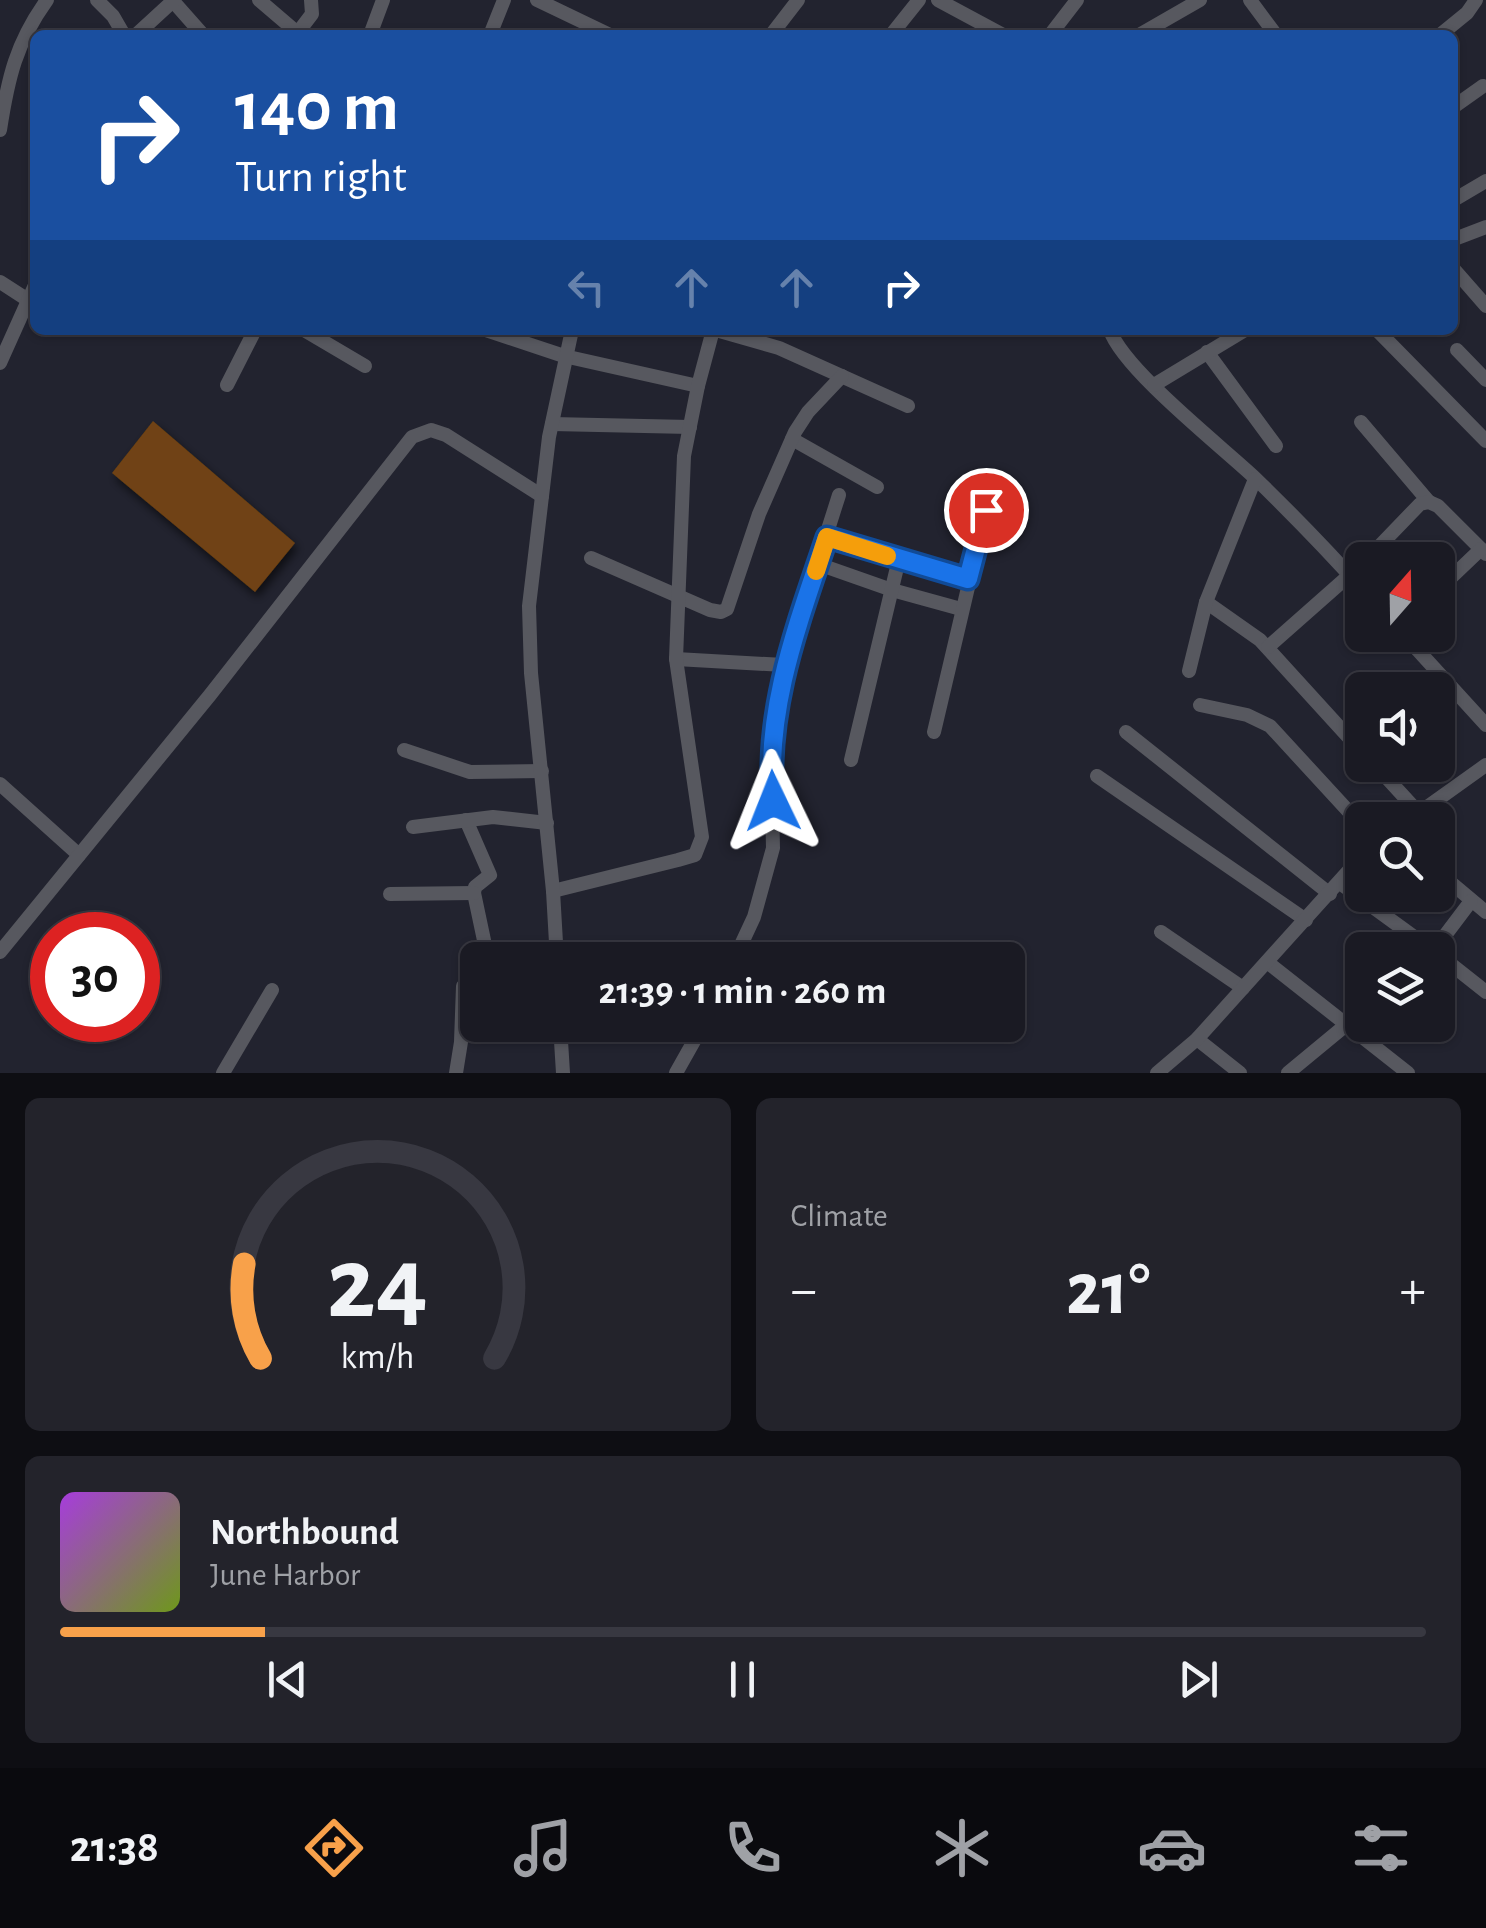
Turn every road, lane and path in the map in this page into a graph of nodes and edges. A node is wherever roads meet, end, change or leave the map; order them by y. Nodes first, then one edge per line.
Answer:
1 (47, 0) edge
2 (97, 0) edge
3 (260, 0) edge
4 (311, 0) edge
5 (383, 0) edge
6 (504, 0) edge
7 (536, 0) edge
8 (798, 0) edge
9 (919, 0) edge
10 (938, 0) edge
11 (1200, 0) edge
12 (1250, 0) edge
13 (1476, 0) edge
14 (173, 1) edge
15 (1072, 2) edge
16 (33, 30) edge
17 (121, 30) edge
18 (141, 30) edge
19 (199, 30) edge
20 (294, 30) edge
21 (301, 30) edge
22 (372, 30) edge
23 (492, 30) edge
24 (599, 30) edge
25 (774, 30) edge
26 (895, 30) edge
27 (994, 30) edge
28 (1053, 30) edge
29 (1148, 30) edge
30 (1272, 30) edge
31 (1445, 30) edge
32 (30, 36) edge
33 (1483, 86) dead end
34 (1458, 104) edge
35 (0, 130) edge
36 (1486, 180) edge
37 (1458, 197) edge
38 (1486, 227) edge
39 (1458, 238) edge
40 (1458, 275) edge
41 (0, 282) edge
42 (30, 293) edge
43 (30, 298) edge
44 (1486, 306) edge
45 (252, 335) edge
46 (313, 335) edge
47 (501, 335) edge
48 (570, 335) edge
49 (713, 335) edge
50 (733, 335) edge
51 (1113, 335) edge
52 (1236, 335) edge
53 (1381, 335) edge
54 (1457, 350) dead end
55 (1207, 352) junction
56 (1, 355) edge
57 (564, 356) junction
58 (366, 366) dead end
59 (842, 376) junction
60 (1486, 380) edge
61 (226, 385) dead end
62 (1154, 385) junction
63 (698, 386) junction
64 (908, 406) dead end
65 (1362, 422) dead end
66 (552, 424) junction
67 (690, 427) junction
68 (792, 439) junction
69 (1486, 442) edge
70 (1276, 446) dead end
71 (1256, 478) junction
72 (877, 487) dead end
73 (839, 495) dead end
74 (542, 496) junction
75 (1430, 502) junction
76 (986, 510) dead end
77 (827, 537) junction
78 (1383, 542) edge
79 (1484, 552) edge
80 (591, 558) dead end
81 (899, 559) junction
82 (818, 564) junction
83 (1345, 570) edge
84 (1455, 576) edge
85 (968, 579) junction
86 (1345, 581) edge
87 (892, 590) junction
88 (678, 596) junction
89 (1206, 602) junction
90 (962, 609) junction
91 (1268, 648) junction
92 (1419, 652) edge
93 (676, 659) junction
94 (784, 665) junction
95 (1189, 672) dead end
96 (1200, 705) dead end
97 (1486, 725) edge
98 (934, 732) dead end
99 (1126, 732) dead end
100 (1345, 733) edge
101 (404, 750) dead end
102 (851, 760) dead end
103 (1486, 766) edge
104 (542, 771) junction
105 (1098, 776) dead end
106 (1388, 782) edge
107 (0, 784) edge
108 (1403, 802) edge
109 (1434, 802) edge
110 (1345, 808) edge
111 (466, 820) junction
112 (546, 823) junction
113 (412, 827) dead end
114 (79, 855) junction
115 (1345, 877) edge
116 (1455, 886) edge
117 (1335, 889) junction
118 (554, 891) junction
119 (474, 893) junction
120 (390, 894) dead end
121 (1472, 901) junction
122 (1486, 912) edge
123 (1306, 920) junction
124 (1161, 932) dead end
125 (1404, 932) edge
126 (1448, 932) edge
127 (484, 942) edge
128 (556, 942) edge
129 (742, 942) edge
130 (0, 952) edge
131 (1267, 962) junction
132 (1455, 968) edge
133 (1243, 988) junction
134 (272, 990) dead end
135 (1486, 992) edge
136 (1345, 1024) edge
137 (1345, 1026) edge
138 (1196, 1039) junction
139 (461, 1042) edge
140 (561, 1042) edge
141 (693, 1042) edge
142 (1366, 1042) edge
143 (1401, 1071) edge
144 (222, 1073) edge
145 (456, 1073) edge
146 (563, 1073) edge
147 (676, 1073) edge
148 (1157, 1073) edge
149 (1240, 1073) edge
150 (1288, 1073) edge

1 - 16 street
2 - 17 street
3 - 20 street
4 - 21 street
5 - 22 street
6 - 23 street
7 - 24 street
8 - 25 street
9 - 26 street
10 - 27 street
11 - 29 street
12 - 30 street
13 - 31 street
14 - 18 street
14 - 19 street
15 - 28 street
32 - 35 street
33 - 34 street
36 - 37 street
38 - 39 street
40 - 44 street
41 - 42 street
43 - 56 street
45 - 61 street
46 - 58 street
47 - 57 street
48 - 57 street
49 - 63 street
50 - 59 street
51 - 62 street
52 - 55 street
53 - 69 street
54 - 60 street
55 - 62 street
55 - 70 street
57 - 63 street
57 - 66 street
59 - 64 street
59 - 68 street
62 - 71 street
63 - 67 street
65 - 75 street
66 - 67 street
66 - 74 street
67 - 88 street
68 - 72 street
68 - 88 street
71 - 83 street
71 - 89 street
73 - 77 street
74 - 104 street
74 - 114 street
75 - 78 street
75 - 79 street
76 - 85 street
77 - 81 street
77 - 82 street
79 - 84 street
80 - 88 street
81 - 85 street
81 - 87 street
82 - 87 street
82 - 94 street
85 - 90 street
86 - 91 street
87 - 90 street
87 - 102 street
88 - 93 street
89 - 91 street
89 - 95 street
90 - 98 street
91 - 100 street
92 - 97 street
93 - 94 street
93 - 118 street
94 - 129 street
96 - 110 street
99 - 117 street
101 - 104 street
103 - 109 street
104 - 112 street
105 - 123 street
106 - 108 street
107 - 114 street
111 - 112 street
111 - 113 street
111 - 119 street
112 - 118 street
114 - 130 street
115 - 117 street
116 - 121 street
117 - 123 street
117 - 125 street
118 - 128 street
119 - 120 street
119 - 127 street
121 - 122 street
121 - 126 street
123 - 131 street
124 - 133 street
131 - 133 street
131 - 136 street
132 - 135 street
133 - 138 street
134 - 144 street
137 - 150 street
138 - 148 street
138 - 149 street
139 - 145 street
140 - 146 street
141 - 147 street
142 - 143 street

